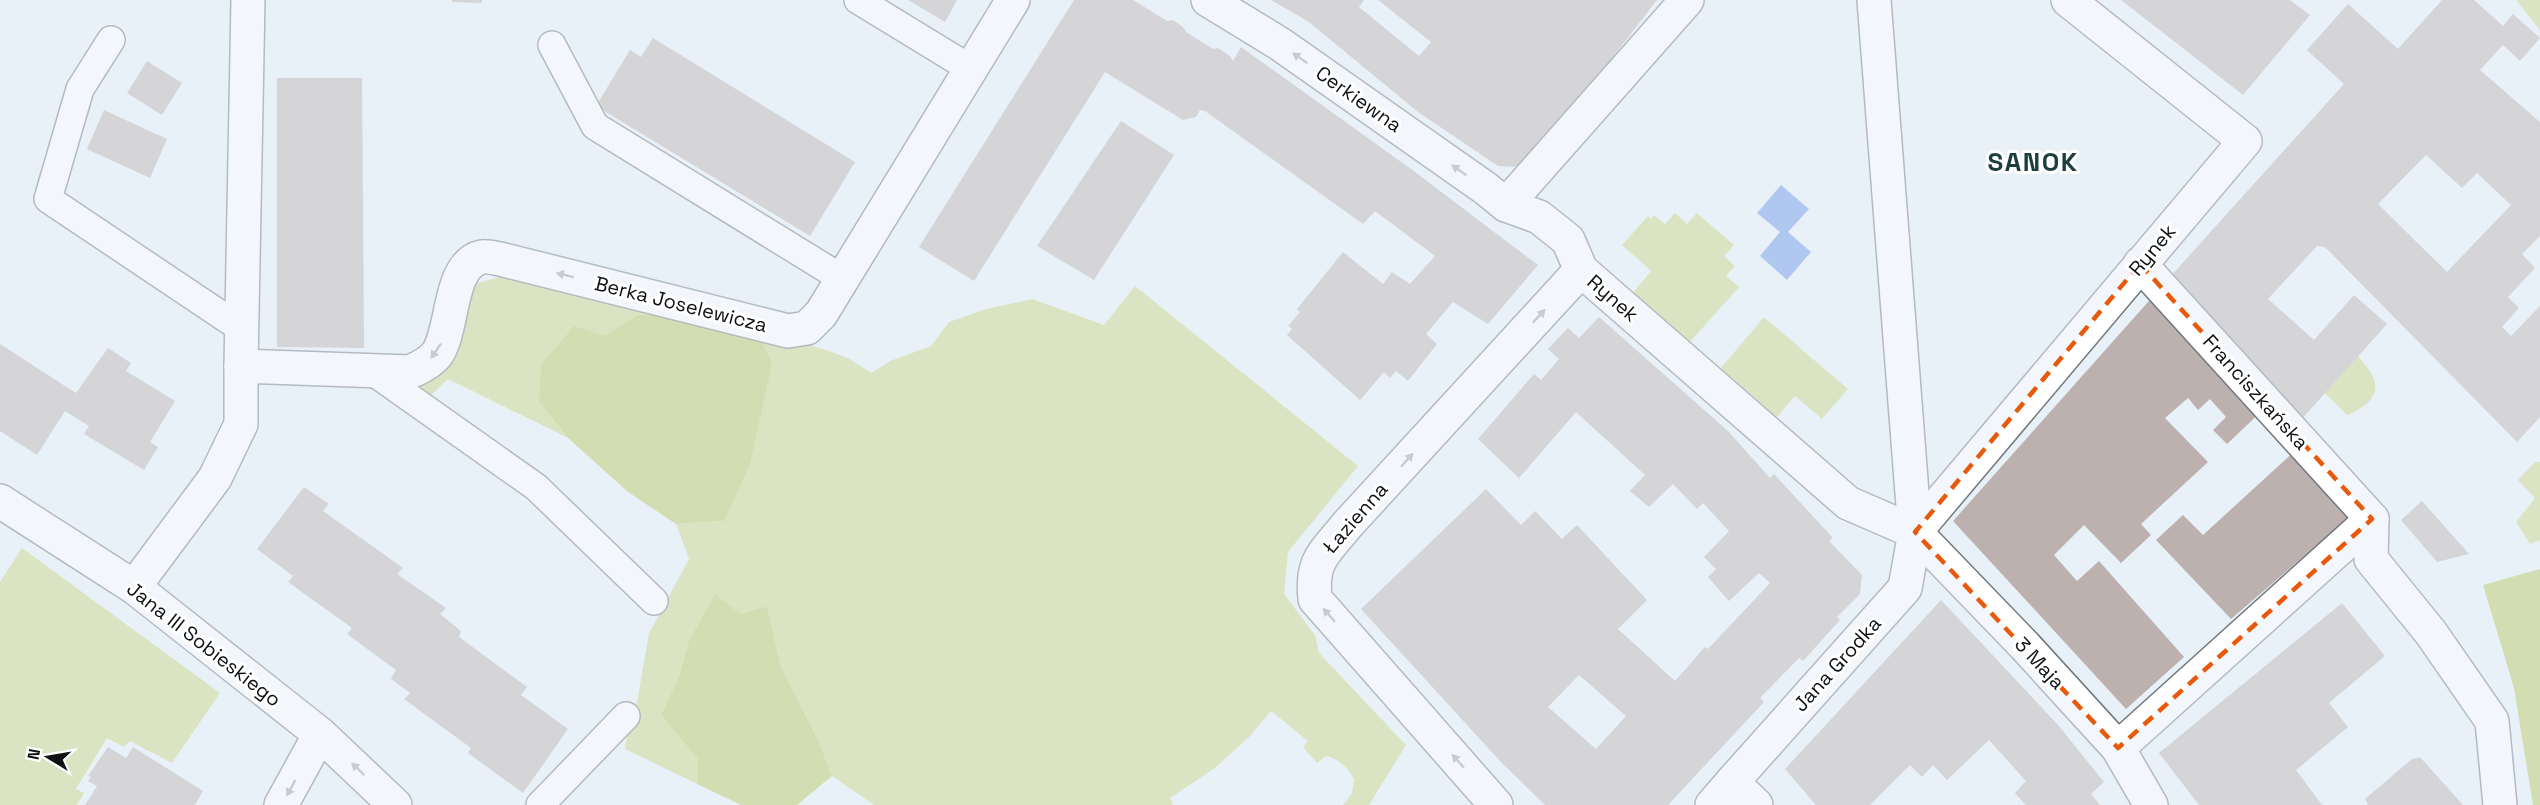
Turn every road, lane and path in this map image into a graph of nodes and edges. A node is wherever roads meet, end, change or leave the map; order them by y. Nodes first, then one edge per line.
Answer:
1 (249, 0) edge
2 (858, 0) edge
3 (1013, 0) edge
4 (1208, 0) edge
5 (1687, 0) edge
6 (1874, 0) edge
7 (2068, 0) edge
8 (111, 40) dead end
9 (552, 45) dead end
10 (970, 69) junction
11 (1506, 205) junction
12 (2140, 264) junction
13 (1581, 270) junction
14 (843, 279) junction
15 (242, 329) junction
16 (241, 366) junction
17 (372, 371) junction
18 (0, 501) edge
19 (2372, 519) junction
20 (1915, 532) junction
21 (134, 587) junction
22 (654, 601) dead end
23 (626, 716) dead end
24 (320, 734) junction
25 (2118, 748) junction
26 (1721, 794) edge
27 (281, 805) edge
28 (395, 805) edge
29 (540, 805) edge
30 (1496, 805) edge
31 (1756, 805) edge
32 (2151, 805) edge
33 (2500, 805) edge

1 - 15 street
2 - 10 lane
3 - 10 street, Berka Joselewicza
11 -> 4 street, Cerkiewna
5 - 11 street
6 - 20 street
7 - 12 street, Rynek
8 - 15 lane
9 - 14 lane
10 - 14 street, Berka Joselewicza
11 - 13 street, Rynek
12 - 19 street, Franciszkańska
12 - 20 street, Rynek
13 - 20 street, Rynek
30 -> 13 street, Łazienna
14 -> 17 street, Berka Joselewicza
15 - 16 street
16 - 17 street, Berka Joselewicza
16 - 21 street
17 - 22 lane
18 - 21 street, Jana III Sobieskiego
19 - 25 street
19 - 33 street
20 - 25 street, 3 Maja
20 - 26 street, Jana Grodka
21 - 24 street, Jana III Sobieskiego
23 - 29 lane
24 -> 27 street
28 -> 24 street, Jana III Sobieskiego
25 - 32 street, 3 Maja
26 - 31 street

